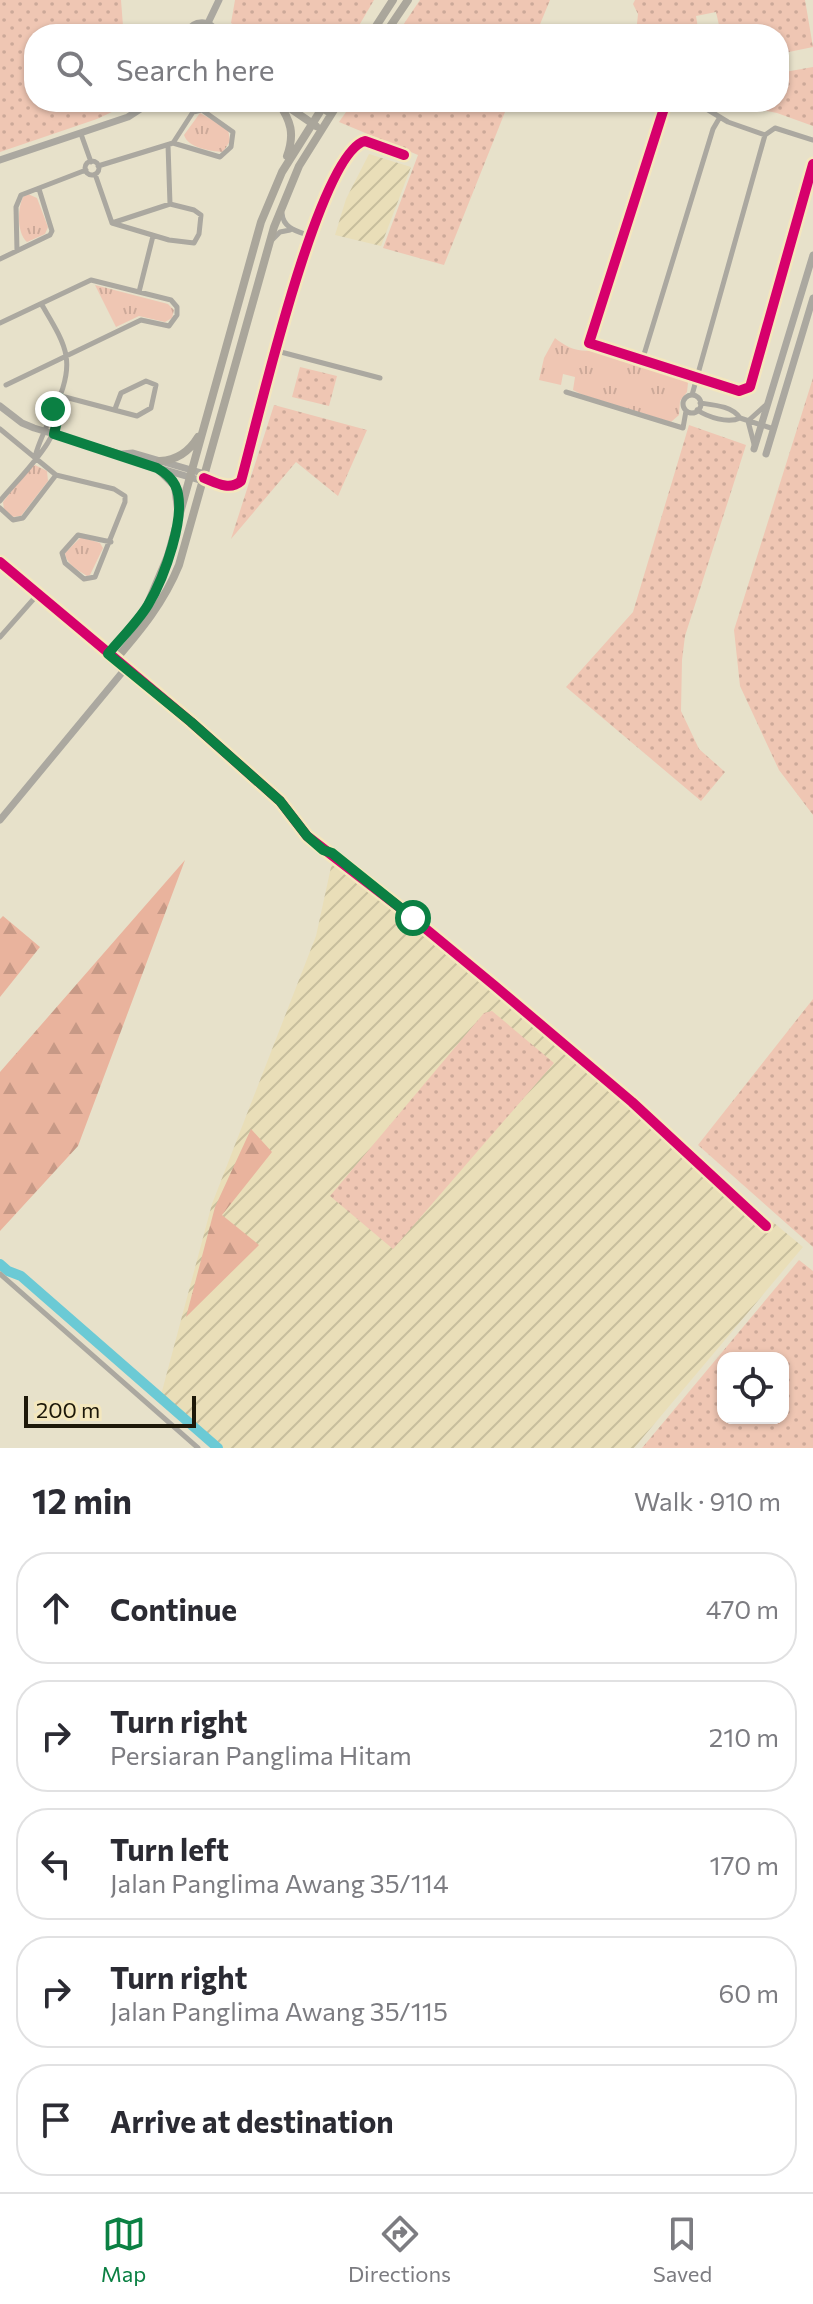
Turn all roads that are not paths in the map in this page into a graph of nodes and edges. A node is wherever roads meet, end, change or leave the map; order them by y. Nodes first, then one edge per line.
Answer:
1 (219, 0) edge
2 (393, 0) edge
3 (408, 0) edge
4 (208, 23) joint
5 (195, 24) edge
6 (377, 24) edge
7 (392, 24) edge
8 (136, 112) edge
9 (193, 112) edge
10 (205, 112) edge
11 (286, 112) edge
12 (295, 112) edge
13 (321, 112) edge
14 (663, 112) edge
15 (712, 112) edge
16 (331, 114) edge
17 (720, 117) junction
18 (316, 126) junction
19 (81, 134) junction
20 (765, 135) junction
21 (813, 140) edge
22 (171, 144) junction
23 (404, 155) dead end
24 (0, 160) edge
25 (91, 162) junction
26 (813, 164) edge
27 (98, 166) junction
28 (86, 170) junction
29 (282, 172) junction
30 (95, 174) junction
31 (39, 189) junction
32 (170, 204) junction
33 (282, 204) junction
34 (134, 216) junction
35 (112, 223) junction
36 (291, 229) junction
37 (132, 230) junction
38 (309, 235) junction
39 (153, 236) junction
40 (267, 248) junction
41 (17, 251) junction
42 (813, 255) edge
43 (0, 259) edge
44 (139, 292) junction
45 (813, 298) edge
46 (42, 305) junction
47 (0, 323) edge
48 (277, 351) junction
49 (66, 355) junction
50 (642, 361) junction
51 (696, 377) junction
52 (380, 378) dead end
53 (6, 385) dead end
54 (566, 392) dead end
55 (692, 395) junction
56 (60, 397) junction
57 (769, 401) junction
58 (700, 403) junction
59 (0, 406) edge
60 (115, 409) junction
61 (697, 410) junction
62 (686, 411) junction
63 (740, 418) junction
64 (748, 421) junction
65 (761, 425) junction
66 (204, 428) junction
67 (0, 429) edge
68 (774, 429) junction
69 (45, 431) junction
70 (54, 434) junction
71 (754, 449) joint
72 (766, 454) dead end
73 (35, 457) junction
74 (158, 464) junction
75 (191, 474) junction
76 (56, 475) junction
77 (204, 478) junction
78 (0, 501) edge
79 (0, 508) edge
80 (178, 522) junction
81 (111, 542) junction
82 (0, 562) edge
83 (38, 594) junction
84 (0, 637) edge
85 (111, 657) junction
86 (125, 669) junction
87 (0, 820) edge
88 (766, 1226) dead end
89 (0, 1274) edge
90 (198, 1448) edge

1 - 4 street
2 - 6 main road
3 - 7 main road
4 - 5 street
8 - 19 street
9 - 22 street
10 - 22 street
11 - 29 main road
12 - 18 main road
13 - 18 main road
14 - 50 street
15 - 17 street
16 - 18 main road
17 - 20 street
17 - 50 street
18 - 29 main road
18 - 33 main road
19 - 24 street
19 - 25 street
20 - 21 street
20 - 51 street
22 - 27 street
22 - 32 street
23 - 38 street
25 - 27 street
25 - 28 street
26 - 51 street
27 - 30 street
28 - 30 street
28 - 31 street
29 - 66 main road
30 - 35 street
31 - 41 street
31 - 41 street
32 - 34 street
32 - 39 street
33 - 36 street
33 - 40 main road
34 - 35 street
34 - 37 street
35 - 37 street
36 - 38 street
36 - 40 street
37 - 39 street
38 - 48 street
39 - 44 street
40 - 77 main road
41 - 43 street
42 - 57 street
44 - 46 street
44 - 49 street
45 - 68 street
46 - 47 street
46 - 49 street
48 - 52 street
48 - 77 street
49 - 53 street
49 - 56 street
50 - 51 street
51 - 55 street
54 - 62 street
55 - 58 street
55 - 62 street
56 - 60 street
56 - 69 street
56 - 70 street
57 - 64 street
57 - 65 street
58 - 61 street
58 - 63 street
59 - 69 street
60 - 60 street
61 - 62 street
61 - 63 street
63 - 64 street
64 - 65 street
64 - 71 street
65 - 68 street
65 - 71 street
66 - 74 main road
66 - 75 main road
67 - 73 street
68 - 72 street
69 - 70 street
69 - 73 street
70 - 73 street
70 - 74 street
73 - 76 street
73 - 78 street
74 - 75 street
74 - 80 main road
75 - 77 street
75 - 80 main road
76 - 79 street
76 - 81 street
77 - 85 main road
80 - 85 main road
81 - 81 street
82 - 83 street
83 - 84 street
83 - 85 street
85 - 86 street
86 - 87 street
86 - 88 street
89 - 90 street

